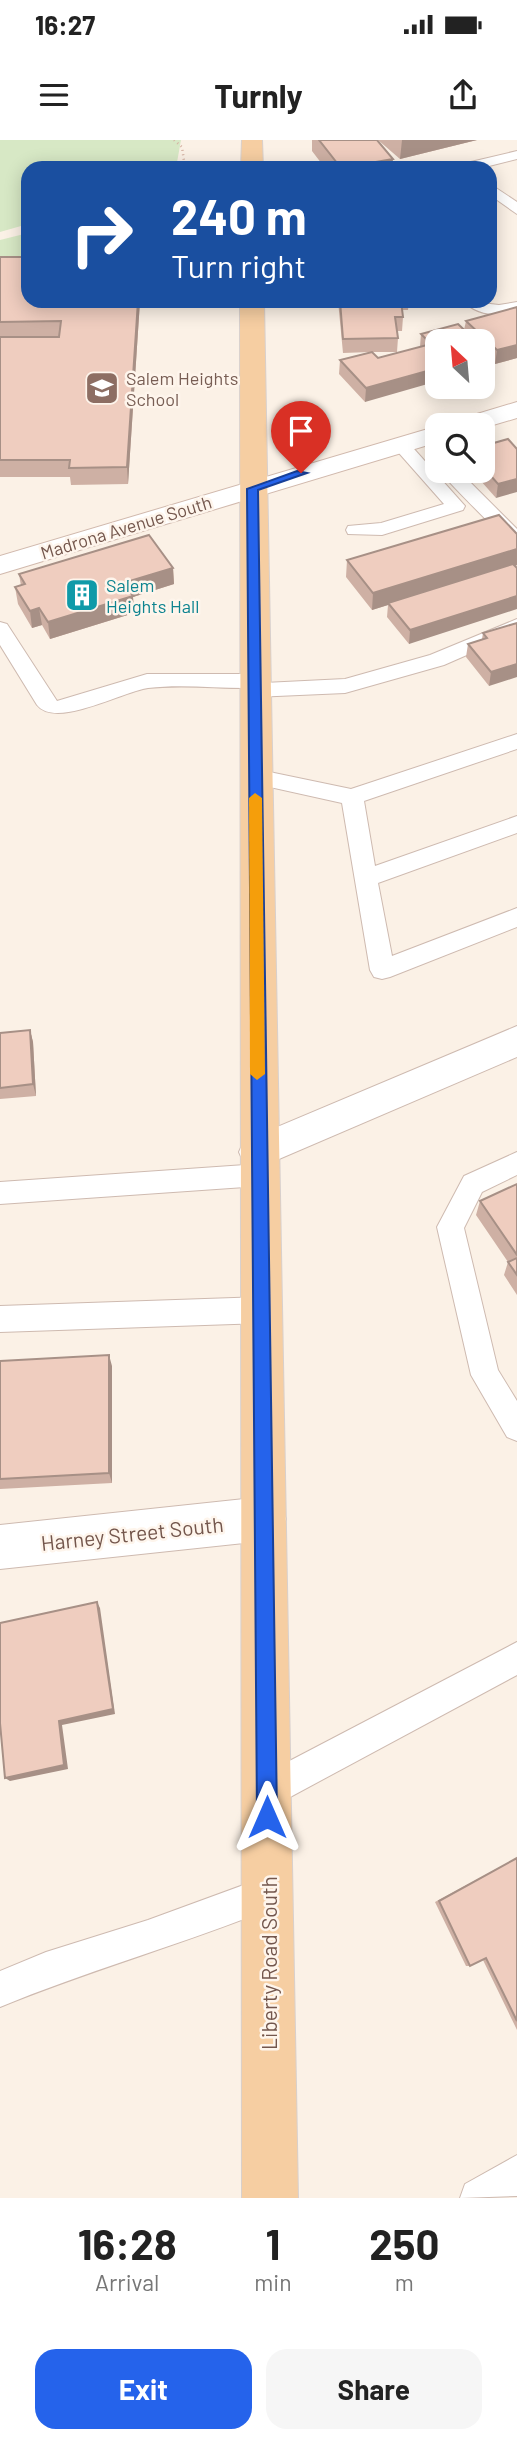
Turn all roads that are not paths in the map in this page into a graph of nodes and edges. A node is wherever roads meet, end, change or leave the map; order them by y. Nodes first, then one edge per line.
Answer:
1 (252, 140) edge
2 (517, 155) edge
3 (252, 161) edge
4 (492, 161) edge
5 (497, 193) edge
6 (517, 209) edge
7 (517, 307) edge
8 (252, 308) edge
9 (483, 308) edge
10 (517, 410) edge
11 (495, 416) edge
12 (419, 439) edge
13 (462, 483) edge
14 (253, 489) junction
15 (495, 515) junction
16 (517, 519) edge
17 (355, 530) dead end
18 (517, 541) edge
19 (0, 565) edge
20 (517, 625) edge
21 (0, 629) edge
22 (255, 685) junction
23 (517, 741) edge
24 (255, 777) junction
25 (352, 797) junction
26 (517, 824) edge
27 (367, 878) junction
28 (517, 917) edge
29 (517, 1041) edge
30 (517, 1163) edge
31 (258, 1164) junction
32 (0, 1193) edge
33 (261, 1310) junction
34 (0, 1319) edge
35 (517, 1427) edge
36 (264, 1520) junction
37 (0, 1546) edge
38 (517, 1658) edge
39 (267, 1791) junction
40 (268, 1893) junction
41 (0, 1989) edge
42 (517, 2174) edge
43 (270, 2198) edge
44 (479, 2198) edge

1 - 3 main road
2 - 4 lane
5 - 6 lane
7 - 9 lane
8 - 14 main road, Liberty Road South
10 - 11 main road
12 - 14 main road, Madrona Avenue South
12 - 17 lane
13 - 15 lane
14 - 19 main road, Madrona Avenue South
14 - 22 main road, Liberty Road South
15 - 16 lane
15 - 18 lane
20 - 22 lane
21 - 22 lane
22 - 24 main road, Liberty Road South
23 - 25 lane
24 - 25 lane
24 - 31 main road, Liberty Road South
25 - 27 lane
26 - 27 lane
27 - 28 lane
29 - 31 main road
30 - 35 lane
31 - 32 lane
31 - 33 main road, Liberty Road South
33 - 34 lane
33 - 36 main road, Liberty Road South
36 - 37 main road, Harney Street South
36 - 39 main road, Liberty Road South
38 - 39 lane
39 - 40 main road, Liberty Road South
40 - 41 lane
40 - 43 main road, Liberty Road South
42 - 44 lane

